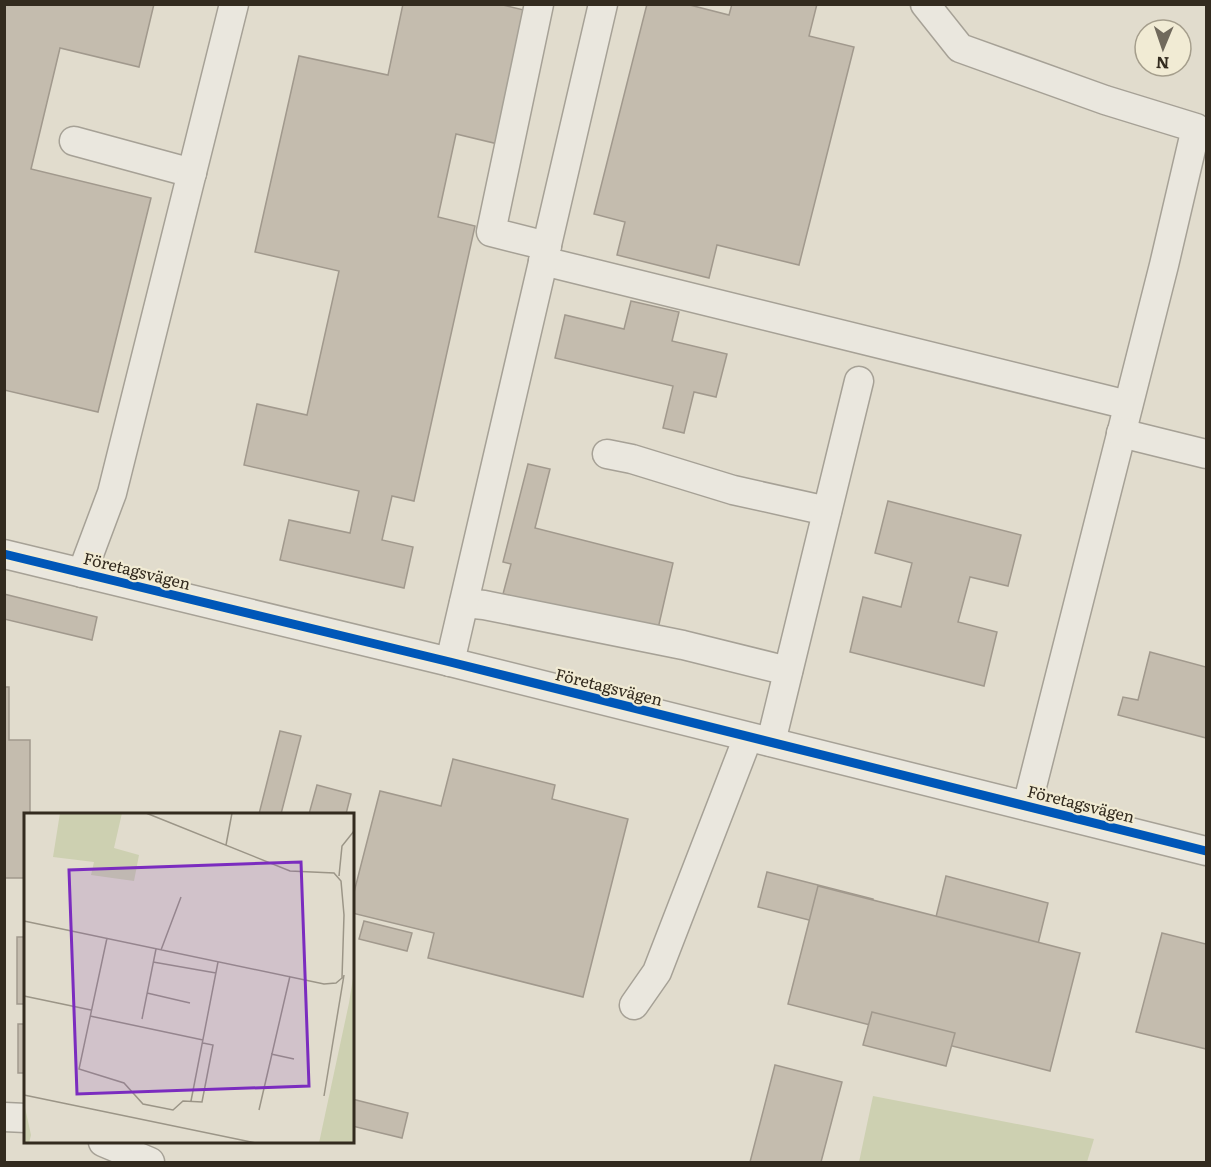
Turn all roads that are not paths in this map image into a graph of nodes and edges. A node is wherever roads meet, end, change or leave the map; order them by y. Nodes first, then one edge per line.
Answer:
1 (234, 4) edge
2 (539, 4) edge
3 (603, 4) edge
4 (925, 4) edge
5 (74, 141) dead end
6 (192, 173) junction
7 (545, 253) junction
8 (859, 381) dead end
9 (1128, 405) junction
10 (1121, 433) junction
11 (607, 454) dead end
12 (1206, 454) edge
13 (827, 511) junction
14 (4, 554) edge
15 (82, 573) junction
16 (464, 603) junction
17 (450, 662) junction
18 (788, 671) junction
19 (759, 739) junction
20 (1027, 806) junction
21 (1206, 850) edge
22 (634, 1005) dead end
23 (4, 1117) edge
24 (24, 1118) edge
25 (105, 1143) edge
26 (150, 1162) edge

1 - 6 street
2 - 7 street
3 - 7 street
4 - 9 street
5 - 6 street
6 - 15 street
7 - 9 street
7 - 16 street
8 - 13 street
9 - 10 street
10 - 12 street
10 - 20 street
11 - 13 street
13 - 18 street
14 - 15 street, Företagsvägen
15 - 17 street, Företagsvägen
16 - 17 street
16 - 18 street
17 - 19 street, Företagsvägen
18 - 19 street
19 - 20 street, Företagsvägen
19 - 22 street
20 - 21 street, Företagsvägen
23 - 24 street
25 - 26 street

